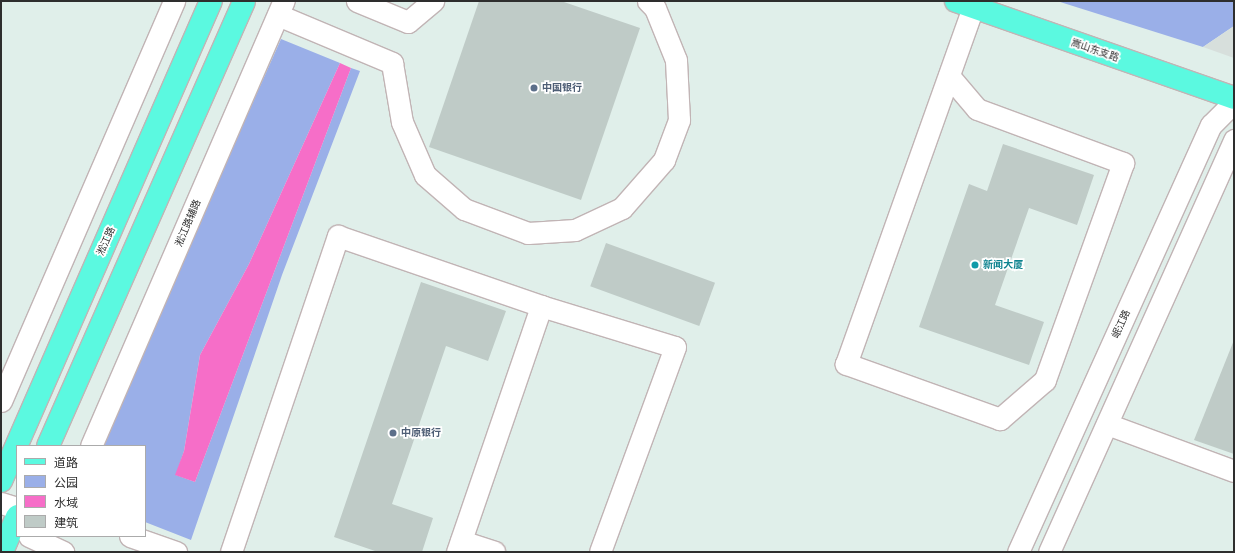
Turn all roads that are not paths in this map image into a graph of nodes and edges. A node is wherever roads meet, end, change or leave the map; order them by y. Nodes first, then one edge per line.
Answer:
1 (174, 1) edge
2 (211, 1) edge
3 (244, 1) edge
4 (357, 1) edge
5 (433, 1) edge
6 (648, 1) edge
7 (964, 4) edge
8 (281, 8) edge
9 (949, 76) junction
10 (1234, 98) edge
11 (1234, 102) edge
12 (1234, 140) edge
13 (541, 306) junction
14 (1, 401) edge
15 (1107, 424) junction
16 (17, 445) edge
17 (48, 445) edge
18 (92, 445) edge
19 (16, 447) edge
20 (1234, 471) edge
21 (1, 481) edge
22 (1, 503) edge
23 (16, 523) edge
24 (38, 537) edge
25 (133, 537) edge
26 (459, 546) edge
27 (54, 547) edge
28 (2, 552) edge
29 (176, 552) edge
30 (231, 552) edge
31 (494, 552) edge
32 (600, 552) edge
33 (1018, 552) edge
34 (1049, 552) edge

1 - 14 street
2 - 16 main road, 淞江路
3 - 17 main road
4 - 5 street
6 - 8 street
7 - 9 street
7 - 10 main road, 嵩山东支路
8 - 18 street, 淞江路辅路
9 - 9 street
11 - 33 street, 岷江路
12 - 15 street
13 - 26 street
13 - 30 street
13 - 32 street
15 - 20 street
15 - 34 street
19 - 21 main road, 淞江路
22 - 23 street
23 - 28 main road
24 - 27 street
25 - 29 street
26 - 31 street

